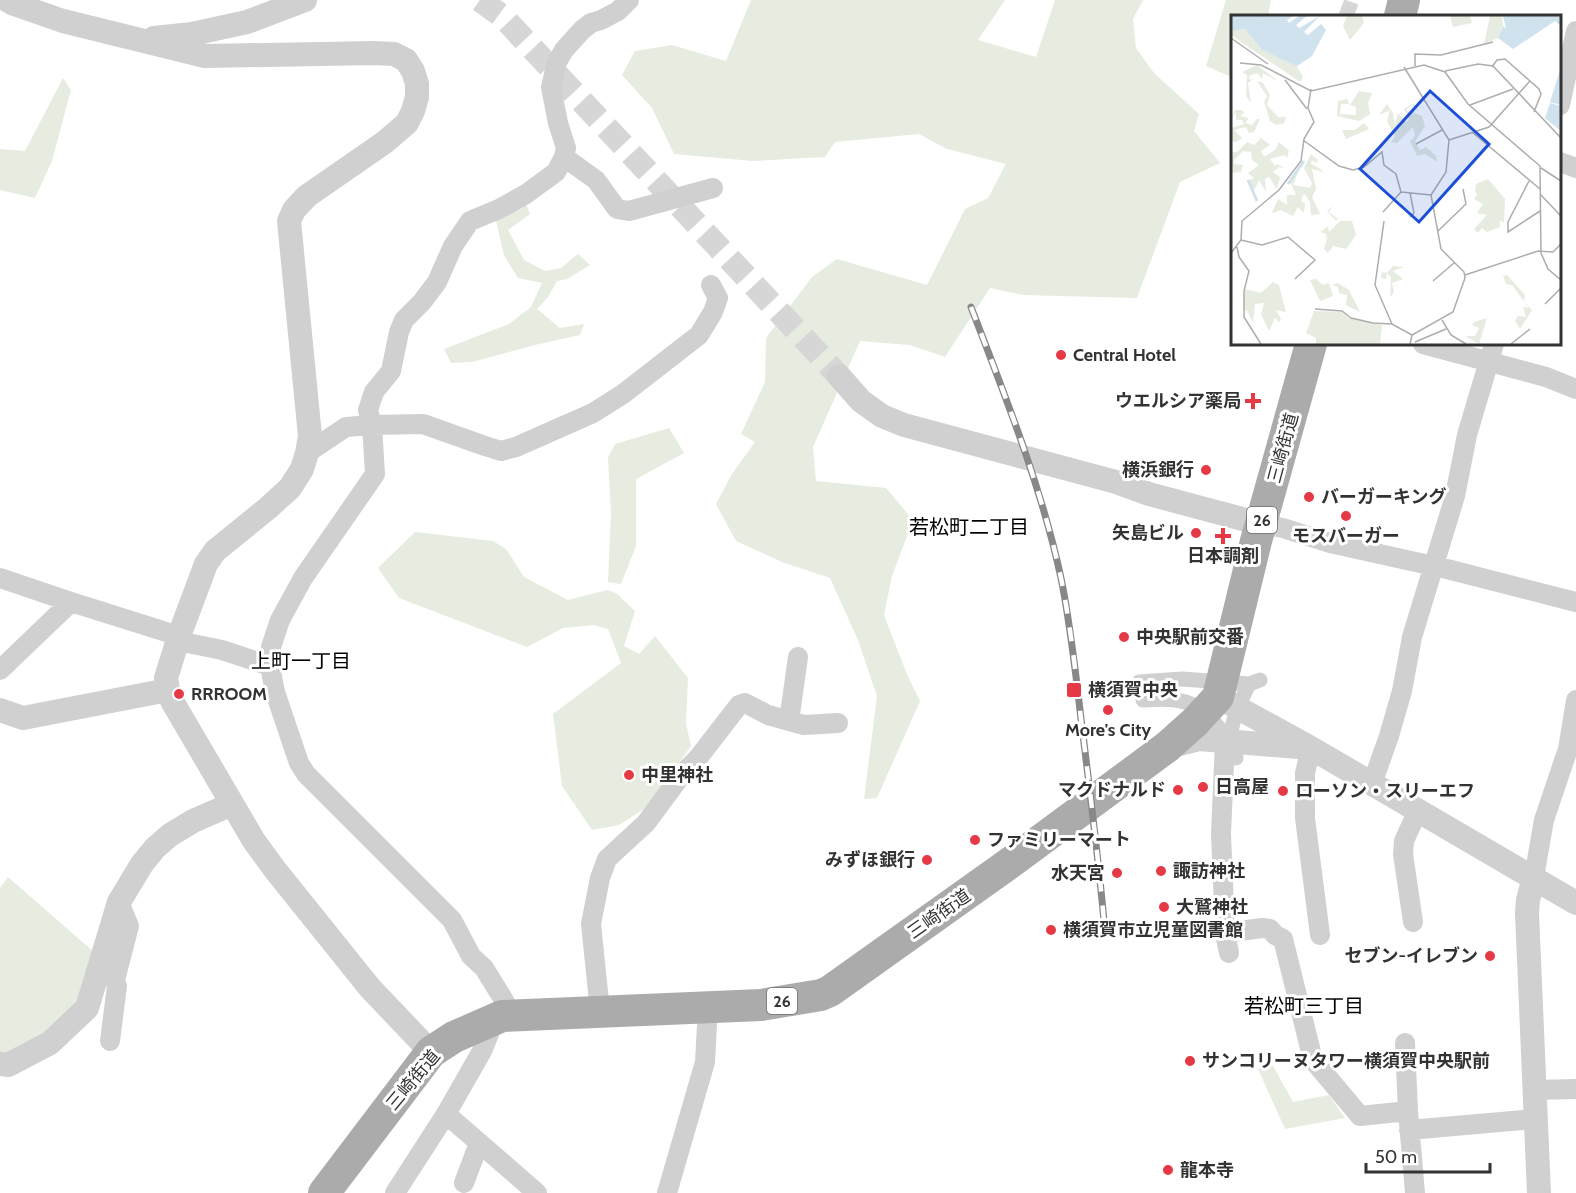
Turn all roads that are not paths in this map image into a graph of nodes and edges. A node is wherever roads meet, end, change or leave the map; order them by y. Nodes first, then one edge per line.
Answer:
1 (8, 0) edge
2 (305, 0) edge
3 (629, 0) edge
4 (1404, 0) edge
5 (1400, 15) edge
6 (1576, 31) edge
7 (136, 40) junction
8 (1561, 100) edge
9 (564, 157) junction
10 (1561, 162) edge
11 (1576, 168) edge
12 (713, 188) dead end
13 (711, 285) dead end
14 (1311, 345) edge
15 (1431, 345) edge
16 (1491, 353) edge
17 (839, 376) tunnel mouth
18 (1576, 388) edge
19 (372, 425) junction
20 (307, 453) junction
21 (1261, 524) junction
22 (1434, 566) junction
23 (0, 578) edge
24 (71, 602) junction
25 (1576, 602) edge
26 (178, 638) junction
27 (798, 657) dead end
28 (270, 666) junction
29 (0, 670) edge
30 (1139, 682) dead end
31 (168, 690) junction
32 (1201, 694) junction
33 (1143, 700) dead end
34 (1576, 700) edge
35 (0, 710) edge
36 (789, 721) junction
37 (838, 723) dead end
38 (1167, 747) junction
39 (1230, 747) junction
40 (1311, 748) junction
41 (1372, 784) junction
42 (232, 804) junction
43 (1418, 810) junction
44 (1534, 877) junction
45 (119, 902) junction
46 (1576, 903) edge
47 (1413, 922) dead end
48 (1320, 935) dead end
49 (708, 1006) junction
50 (600, 1011) junction
51 (501, 1018) junction
52 (110, 1041) dead end
53 (1405, 1043) dead end
54 (431, 1052) junction
55 (0, 1064) edge
56 (1576, 1089) edge
57 (1534, 1090) junction
58 (446, 1114) junction
59 (1535, 1119) junction
60 (1408, 1121) junction
61 (479, 1143) junction
62 (464, 1183) dead end
63 (324, 1193) edge
64 (395, 1193) edge
65 (537, 1193) edge
66 (667, 1193) edge
67 (1415, 1193) edge
68 (1539, 1193) edge

1 - 7 street
2 - 7 street
3 - 9 street
4 - 5 main road
6 - 8 street
7 - 20 street
9 - 12 street
9 - 19 street
10 - 11 street
13 - 19 street
14 - 21 main road, 三崎街道 / 26
15 - 16 street
16 - 18 street
16 - 22 street
17 - 21 street
19 - 20 street
19 - 28 street
20 - 26 street
21 - 22 street
21 - 32 main road, 三崎街道 / 26
22 - 25 street
22 - 41 street
23 - 24 street
24 - 26 street
24 - 29 street
26 - 28 street
26 - 31 street
27 - 36 street
28 - 51 street
30 - 32 street
31 - 35 street
31 - 42 street
32 - 33 street
32 - 38 main road, 三崎街道 / 26
32 - 39 street
32 - 39 street
32 - 40 street
34 - 44 street
36 - 37 street
36 - 50 street
38 - 39 street
38 - 49 main road, 三崎街道 / 26
39 - 40 street
39 - 60 street
40 - 41 street
40 - 48 street
41 - 43 street
42 - 45 street
42 - 54 street
43 - 44 street
43 - 47 street
44 - 46 street
44 - 57 street
45 - 52 street
45 - 55 street
49 - 50 main road, 三崎街道 / 26
49 - 66 street
50 - 51 main road, 三崎街道 / 26
51 - 54 main road, 三崎街道 / 26
51 - 58 street
53 - 60 street
54 - 63 main road, 三崎街道 / 26
56 - 57 street
57 - 59 street
58 - 61 street
58 - 64 street
59 - 60 street
59 - 68 street
60 - 67 street
61 - 62 street
61 - 65 street

